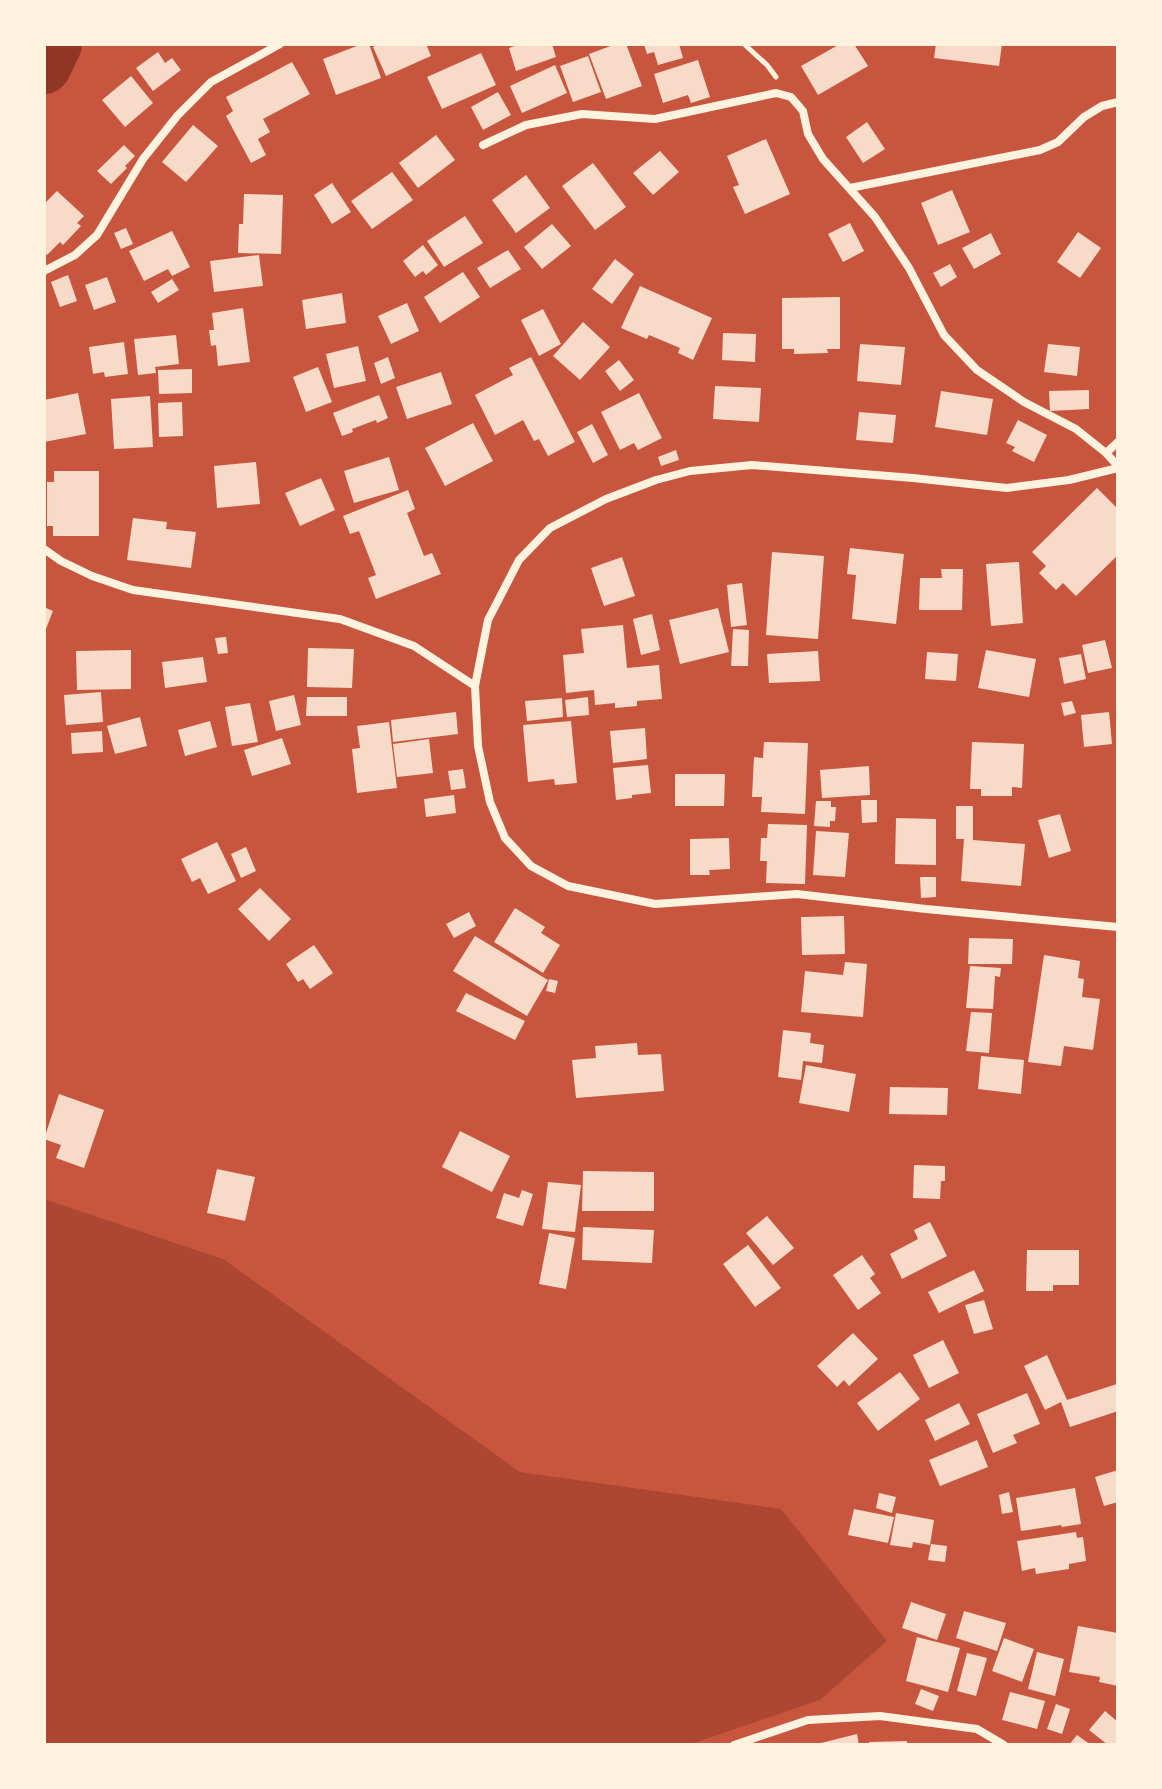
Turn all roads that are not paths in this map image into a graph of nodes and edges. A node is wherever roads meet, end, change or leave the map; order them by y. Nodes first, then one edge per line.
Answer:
1 (280, 44) edge
2 (1118, 102) edge
3 (483, 145) dead end
4 (850, 188) junction
5 (44, 271) edge
6 (1118, 442) edge
7 (1106, 453) junction
8 (1118, 467) edge
9 (44, 549) edge
10 (475, 686) junction
11 (1118, 927) edge
12 (734, 1745) edge
13 (1004, 1745) edge

1 - 5 street
2 - 4 street
3 - 4 street
4 - 7 street
6 - 7 street
7 - 8 street
8 - 10 street
9 - 10 street
10 - 11 street
12 - 13 street

